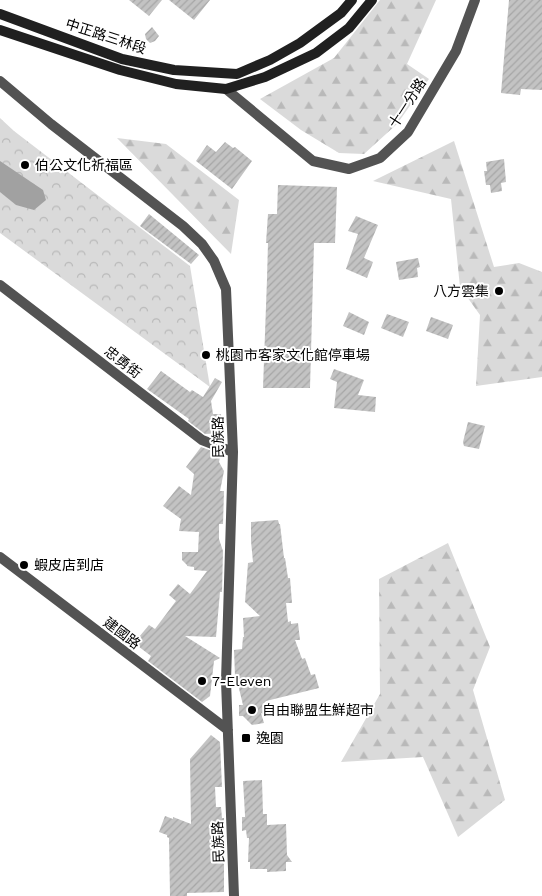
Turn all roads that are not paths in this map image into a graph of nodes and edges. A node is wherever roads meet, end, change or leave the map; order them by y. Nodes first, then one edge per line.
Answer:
1 (352, 0) edge
2 (372, 0) edge
3 (475, 0) edge
4 (0, 14) edge
5 (0, 30) edge
6 (0, 81) edge
7 (226, 89) junction
8 (0, 284) edge
9 (233, 452) junction
10 (0, 557) edge
11 (228, 730) junction
12 (234, 896) edge

1 - 4 main road, 中正路三林段
2 - 7 main road
3 - 7 street, 十一分路
5 - 7 main road, 中正路三林段
6 - 9 street, 民族路
8 - 9 street, 忠勇街
9 - 11 street, 民族路
10 - 11 street, 建國路
11 - 12 street, 民族路

